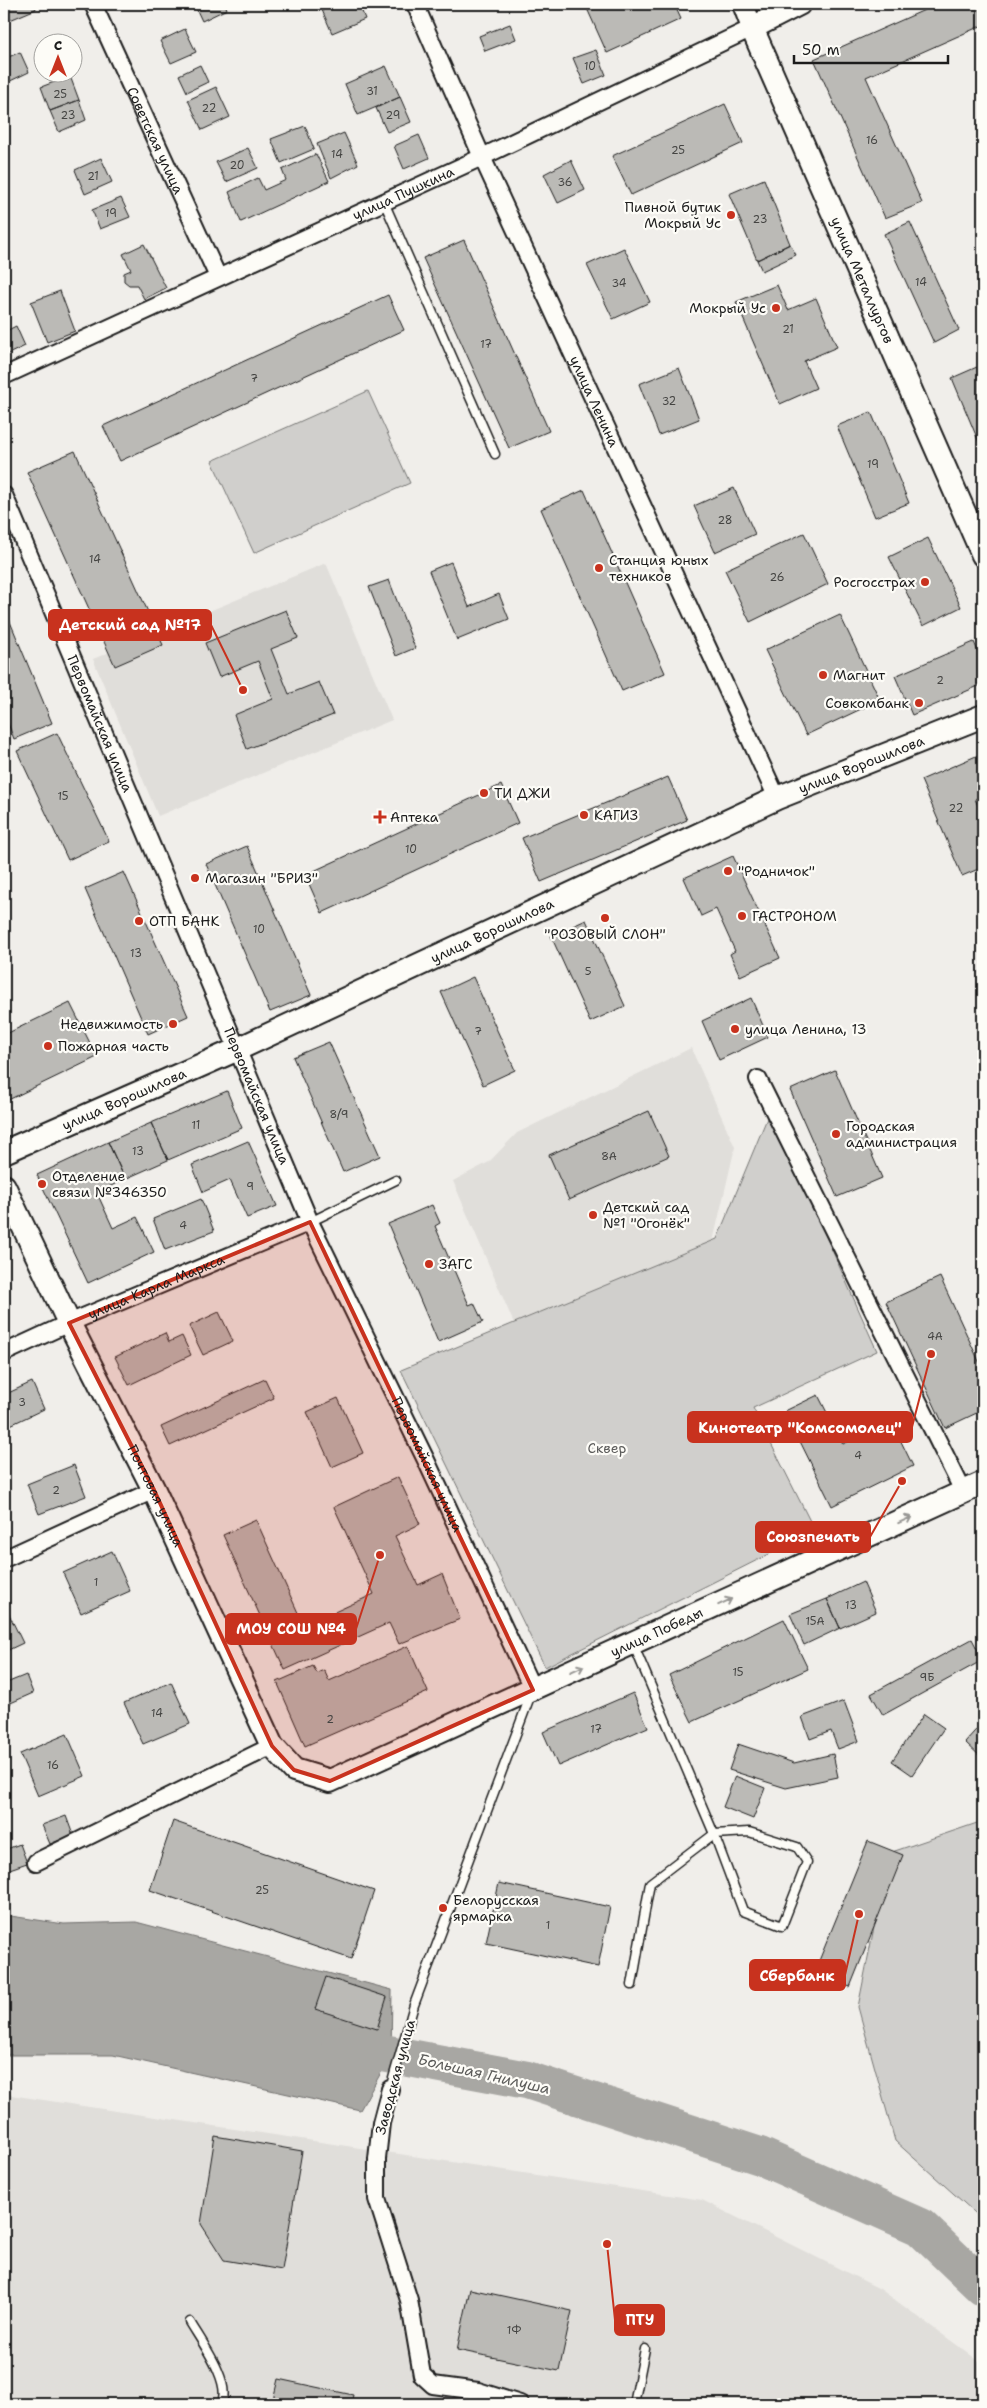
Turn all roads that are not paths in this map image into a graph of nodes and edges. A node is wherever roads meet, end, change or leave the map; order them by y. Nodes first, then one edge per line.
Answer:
1 (93, 4) edge
2 (415, 4) edge
3 (743, 4) edge
4 (799, 4) edge
5 (752, 28) junction
6 (482, 157) junction
7 (384, 202) junction
8 (218, 278) junction
9 (4, 376) edge
10 (495, 454) dead end
11 (4, 494) edge
12 (976, 521) edge
13 (983, 555) edge
14 (983, 716) edge
15 (777, 798) junction
16 (238, 1049) junction
17 (758, 1079) dead end
18 (4, 1152) edge
19 (396, 1180) dead end
20 (4, 1186) edge
21 (310, 1222) junction
22 (69, 1323) junction
23 (4, 1353) edge
24 (974, 1488) edge
25 (154, 1490) junction
26 (4, 1559) edge
27 (633, 1644) junction
28 (533, 1690) junction
29 (272, 1746) junction
30 (330, 1781) joint
31 (714, 1834) junction
32 (36, 1862) dead end
33 (632, 1985) dead end
34 (390, 2089) joint
35 (190, 2322) dead end
36 (644, 2349) dead end
37 (477, 2398) edge
38 (221, 2404) edge
39 (520, 2404) edge
40 (634, 2404) edge

1 - 8 street, Советская улица
2 - 6 street, улица Ленина
3 - 5 street, улица Металлургов
4 - 5 main road, улица Пушкина
5 - 6 street, улица Пушкина
5 - 12 main road, улица Металлургов
6 - 7 street, улица Пушкина
6 - 15 street, улица Ленина
7 - 8 street, улица Пушкина
7 - 10 lane
8 - 9 street, улица Пушкина
11 - 16 street, Первомайская улица
12 - 13 main road, улица Металлургов
14 - 15 main road, улица Ворошилова
15 - 16 main road, улица Ворошилова
16 - 18 main road, улица Ворошилова
16 - 21 street, Первомайская улица
17 - 24 street
19 - 21 lane
20 - 22 main road, Почтовая улица
21 - 22 street, улица Карла Маркса
21 - 28 street, Первомайская улица
22 - 23 street, улица Карла Маркса
22 - 25 main road, Почтовая улица
27 -> 24 main road, улица Победы
25 - 26 street
25 - 29 main road, Почтовая улица
28 -> 27 main road, улица Победы
27 - 31 lane
28 - 30 main road, улица Победы
28 - 34 lane, Заводская улица
29 - 30 main road, Почтовая улица
29 - 32 street
31 - 31 lane
31 - 33 lane
34 - 37 street, Заводская улица
35 - 38 lane
36 - 40 lane
37 - 39 street, Заводская улица

